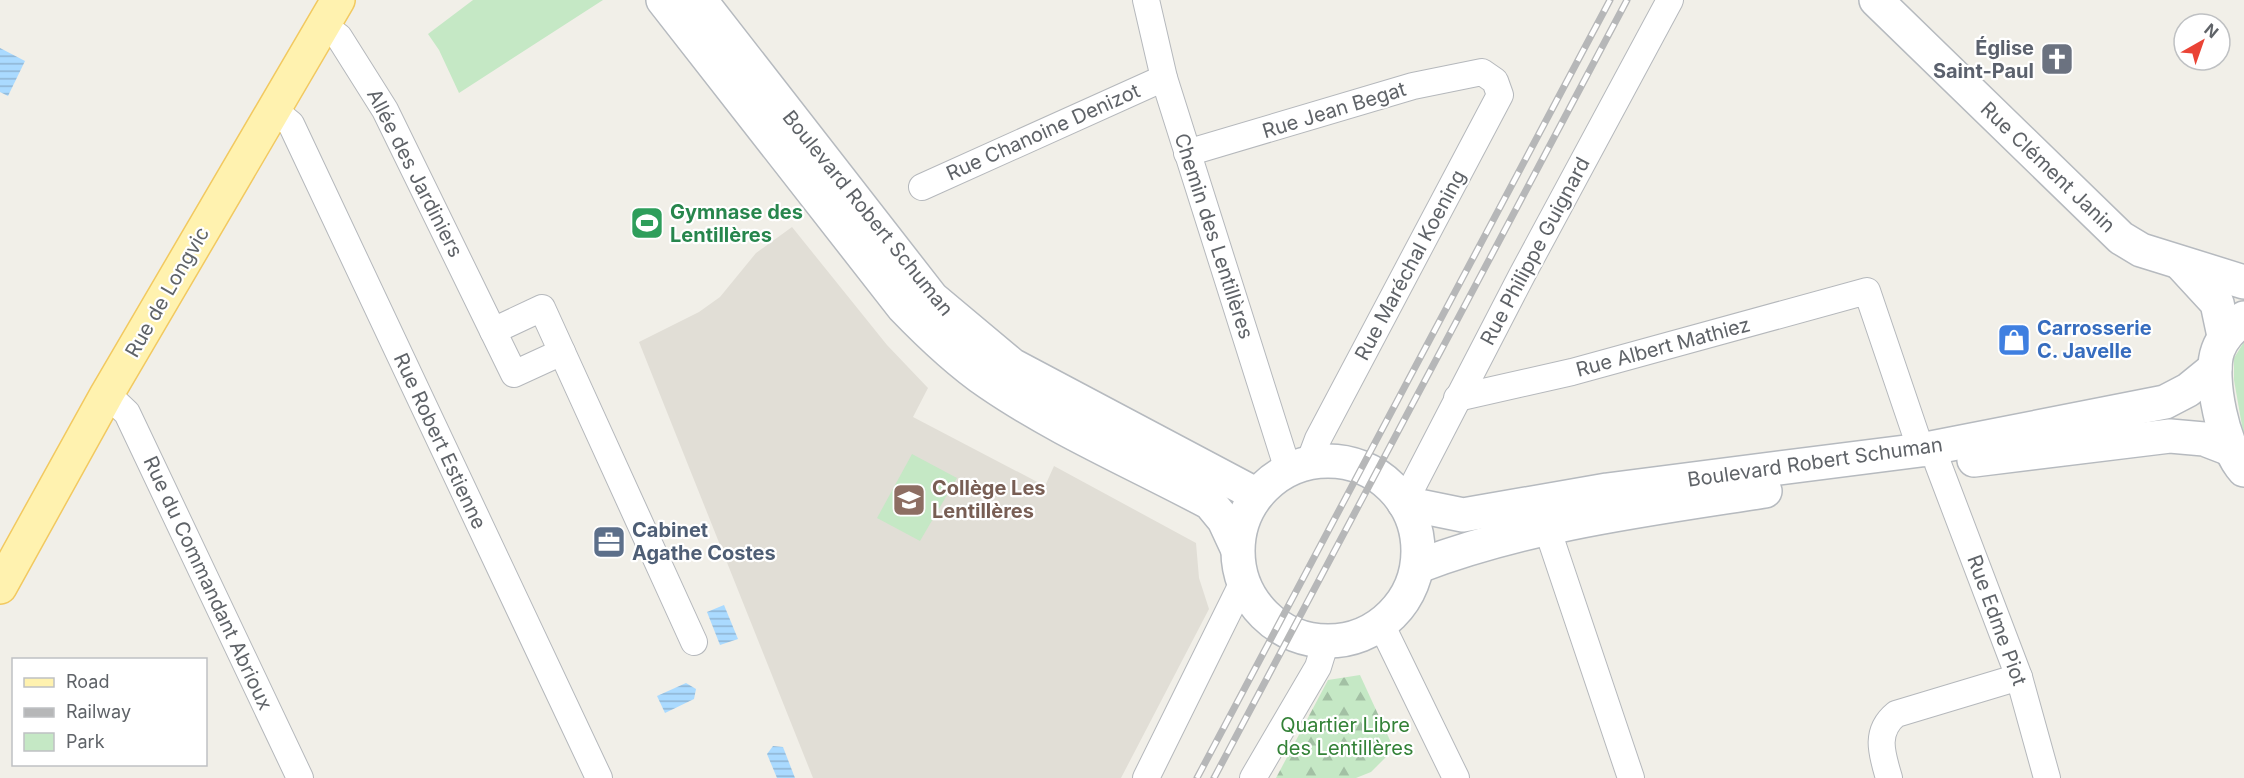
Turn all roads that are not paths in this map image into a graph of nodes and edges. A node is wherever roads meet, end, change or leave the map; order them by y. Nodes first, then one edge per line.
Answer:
1 (663, 0) edge
2 (700, 0) edge
3 (1670, 0) edge
4 (1876, 0) edge
5 (1151, 1) edge
6 (331, 13) edge
7 (1482, 72) joint
8 (1164, 78) junction
9 (274, 110) junction
10 (1187, 153) junction
11 (922, 187) dead end
12 (2181, 264) junction
13 (2244, 282) edge
14 (1867, 291) joint
15 (2234, 327) edge
16 (493, 331) junction
17 (562, 352) junction
18 (2215, 368) junction
19 (107, 394) junction
20 (1457, 398) junction
21 (1930, 457) junction
22 (1298, 467) junction
23 (2240, 467) edge
24 (1257, 495) junction
25 (1404, 503) junction
26 (1547, 528) junction
27 (1237, 548) junction
28 (1419, 566) junction
29 (1243, 582) junction
30 (0, 587) edge
31 (1381, 624) junction
32 (1326, 641) junction
33 (694, 642) dead end
34 (2019, 677) junction
35 (300, 778) edge
36 (599, 778) edge
37 (1146, 778) edge
38 (1253, 778) edge
39 (1456, 778) edge
40 (1630, 778) edge
41 (1889, 778) edge
42 (2047, 778) edge

1 - 27 main road, Boulevard Robert Schuman
2 - 24 main road, Boulevard Robert Schuman
3 - 20 street, Rue Philippe Guignard
4 - 12 main road, Rue Clément Janin
5 - 8 street, Chemin des Lentillères
6 - 9 main road, Rue de Longvic
6 - 16 street, Allée des Jardiniers
7 - 10 street, Rue Jean Begat
7 - 22 street, Rue Maréchal Koening
8 - 10 street, Chemin des Lentillères
8 - 11 street, Rue Chanoine Denizot
9 - 19 main road, Rue de Longvic
9 - 36 street, Rue Robert Estienne
10 - 22 street, Chemin des Lentillères
12 - 13 main road, Rue Clément Janin
12 - 15 main road, Rue Clément Janin
14 - 20 street, Rue Albert Mathiez
14 - 21 street, Rue Edme Piot
15 - 18 main road
16 - 17 street, Allée des Jardiniers
16 - 17 street
17 - 33 street
18 - 21 main road, Boulevard Robert Schuman
18 - 23 main road
19 - 30 main road, Rue de Longvic
19 - 35 street, Rue du Commandant Abrioux
20 - 25 street, Rue Philippe Guignard
21 - 23 main road, Boulevard Robert Schuman
21 - 25 main road, Boulevard Robert Schuman
21 - 26 main road, Boulevard Robert Schuman
21 - 34 street, Rue Edme Piot
22 - 24 main road
22 - 25 main road
24 - 27 main road
25 - 28 main road
26 - 28 main road, Boulevard Robert Schuman
26 - 40 street
27 - 29 main road
28 - 31 main road
29 - 32 main road
29 - 37 street
31 - 32 main road
31 - 39 street
32 - 38 street
34 - 41 street
34 - 42 street, Rue Edme Piot

